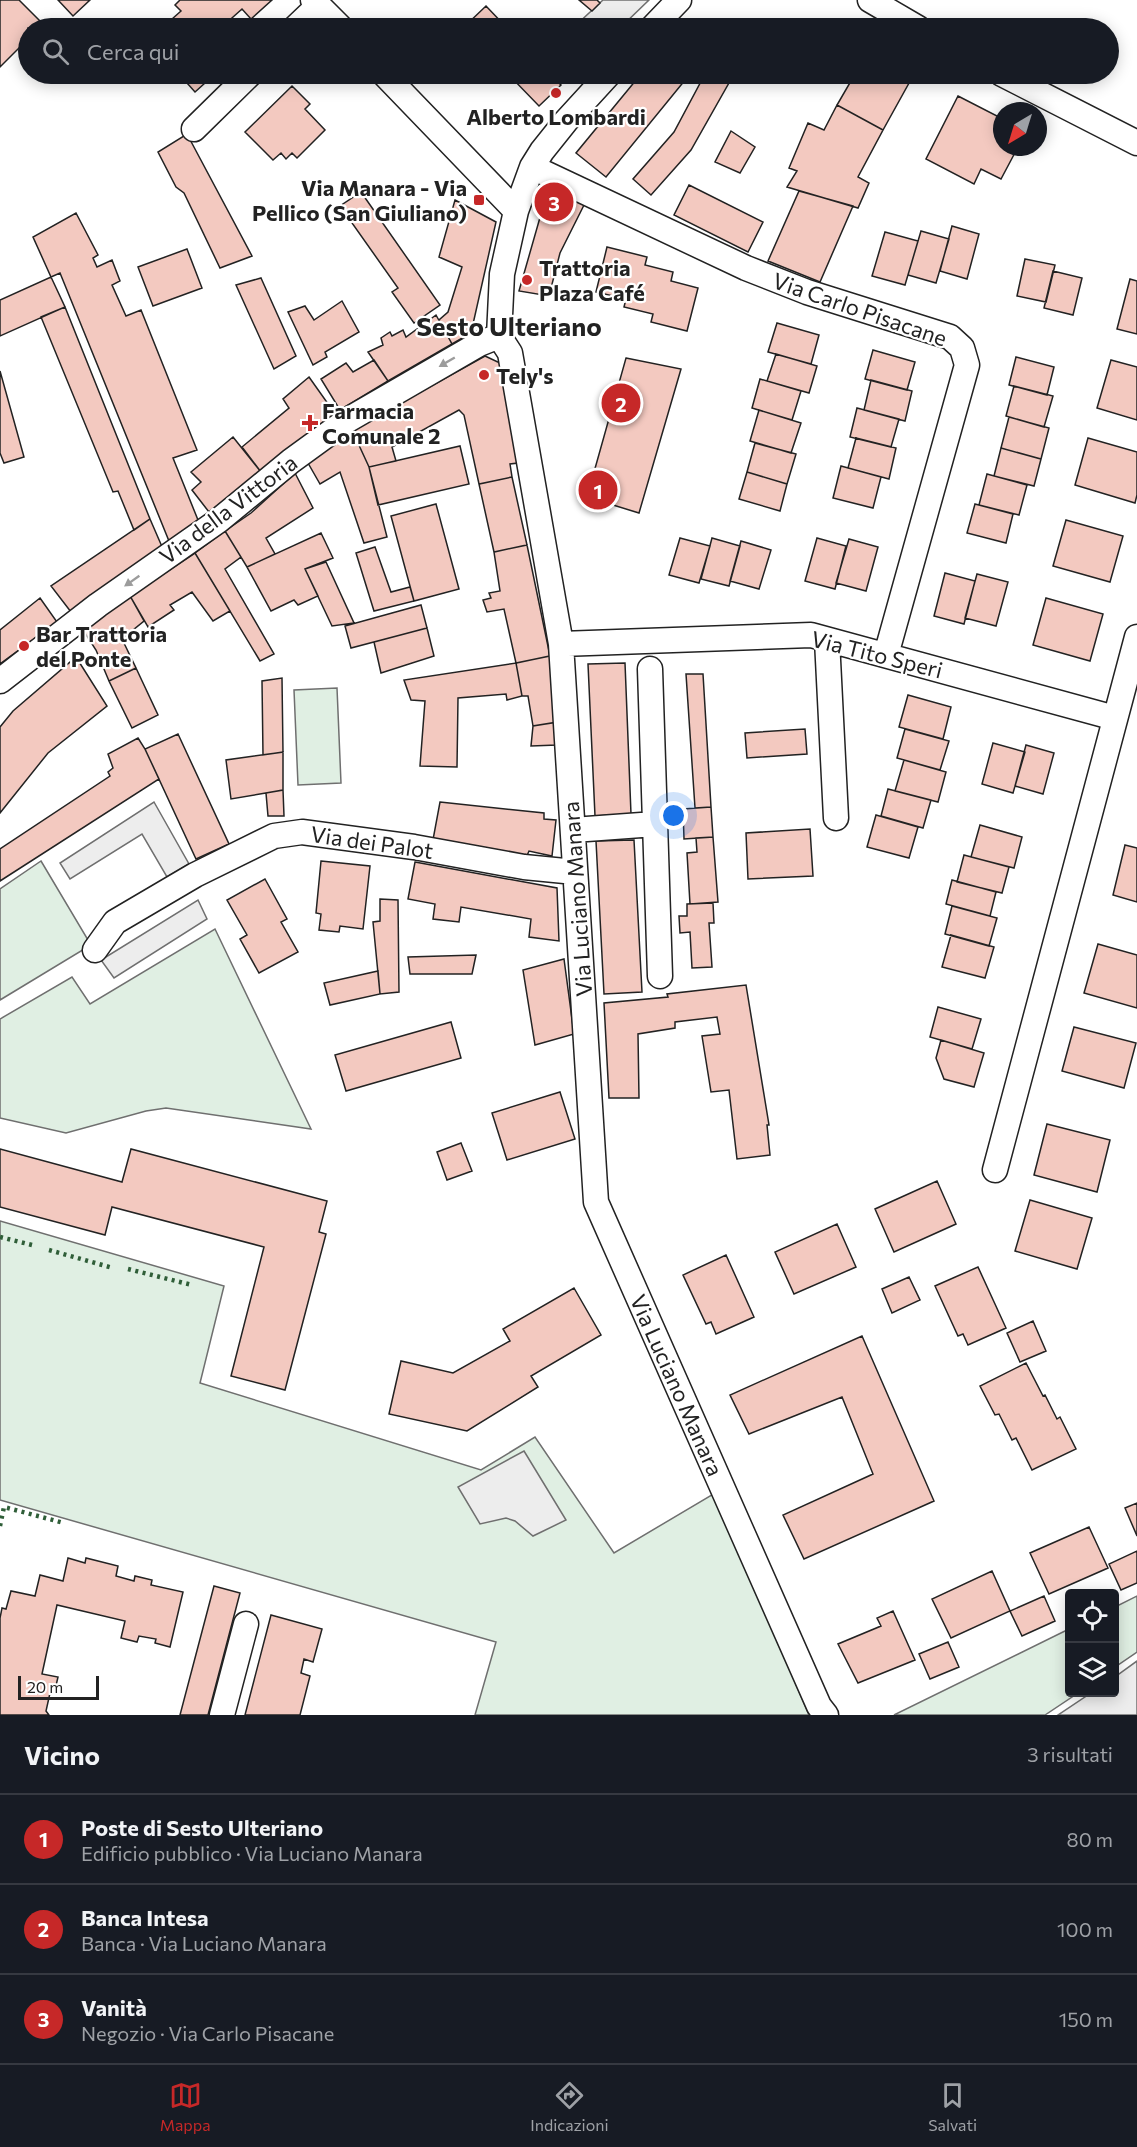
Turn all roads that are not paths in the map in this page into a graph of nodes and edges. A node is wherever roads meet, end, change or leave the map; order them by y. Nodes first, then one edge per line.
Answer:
1 (680, 0) edge
2 (870, 0) edge
3 (316, 3) edge
4 (303, 18) edge
5 (331, 18) edge
6 (662, 18) edge
7 (901, 18) edge
8 (240, 84) edge
9 (394, 84) edge
10 (600, 84) edge
11 (1022, 84) edge
12 (194, 129) dead end
13 (1137, 143) edge
14 (532, 167) junction
15 (516, 211) junction
16 (499, 336) junction
17 (1137, 637) edge
18 (827, 640) junction
19 (561, 644) junction
20 (886, 655) junction
21 (650, 669) dead end
22 (0, 681) edge
23 (1116, 718) junction
24 (836, 818) dead end
25 (656, 824) junction
26 (573, 830) junction
27 (575, 872) junction
28 (95, 950) dead end
29 (660, 976) dead end
30 (995, 1170) dead end
31 (246, 1624) dead end
32 (222, 1715) edge
33 (826, 1715) edge

1 - 6 street
2 - 7 street
3 - 4 street
3 - 5 street
8 - 12 street
9 - 15 street
10 - 14 street, Via Luciano Manara
11 - 13 street
14 - 15 street, Via Luciano Manara
14 - 20 street, Via Carlo Pisacane
15 - 16 street, Via Luciano Manara
16 - 19 street, Via Luciano Manara
16 -> 22 street, Via della Vittoria
17 - 23 street
18 - 19 street, Via Tito Speri
18 - 20 street, Via Tito Speri
18 - 24 street
19 - 26 street, Via Luciano Manara
20 - 23 street, Via Tito Speri
21 - 25 street
23 - 30 street
25 - 26 street
25 - 29 street
26 - 27 street, Via Luciano Manara
27 - 28 street, Via dei Palot
27 - 33 street, Via Luciano Manara
31 - 32 street

